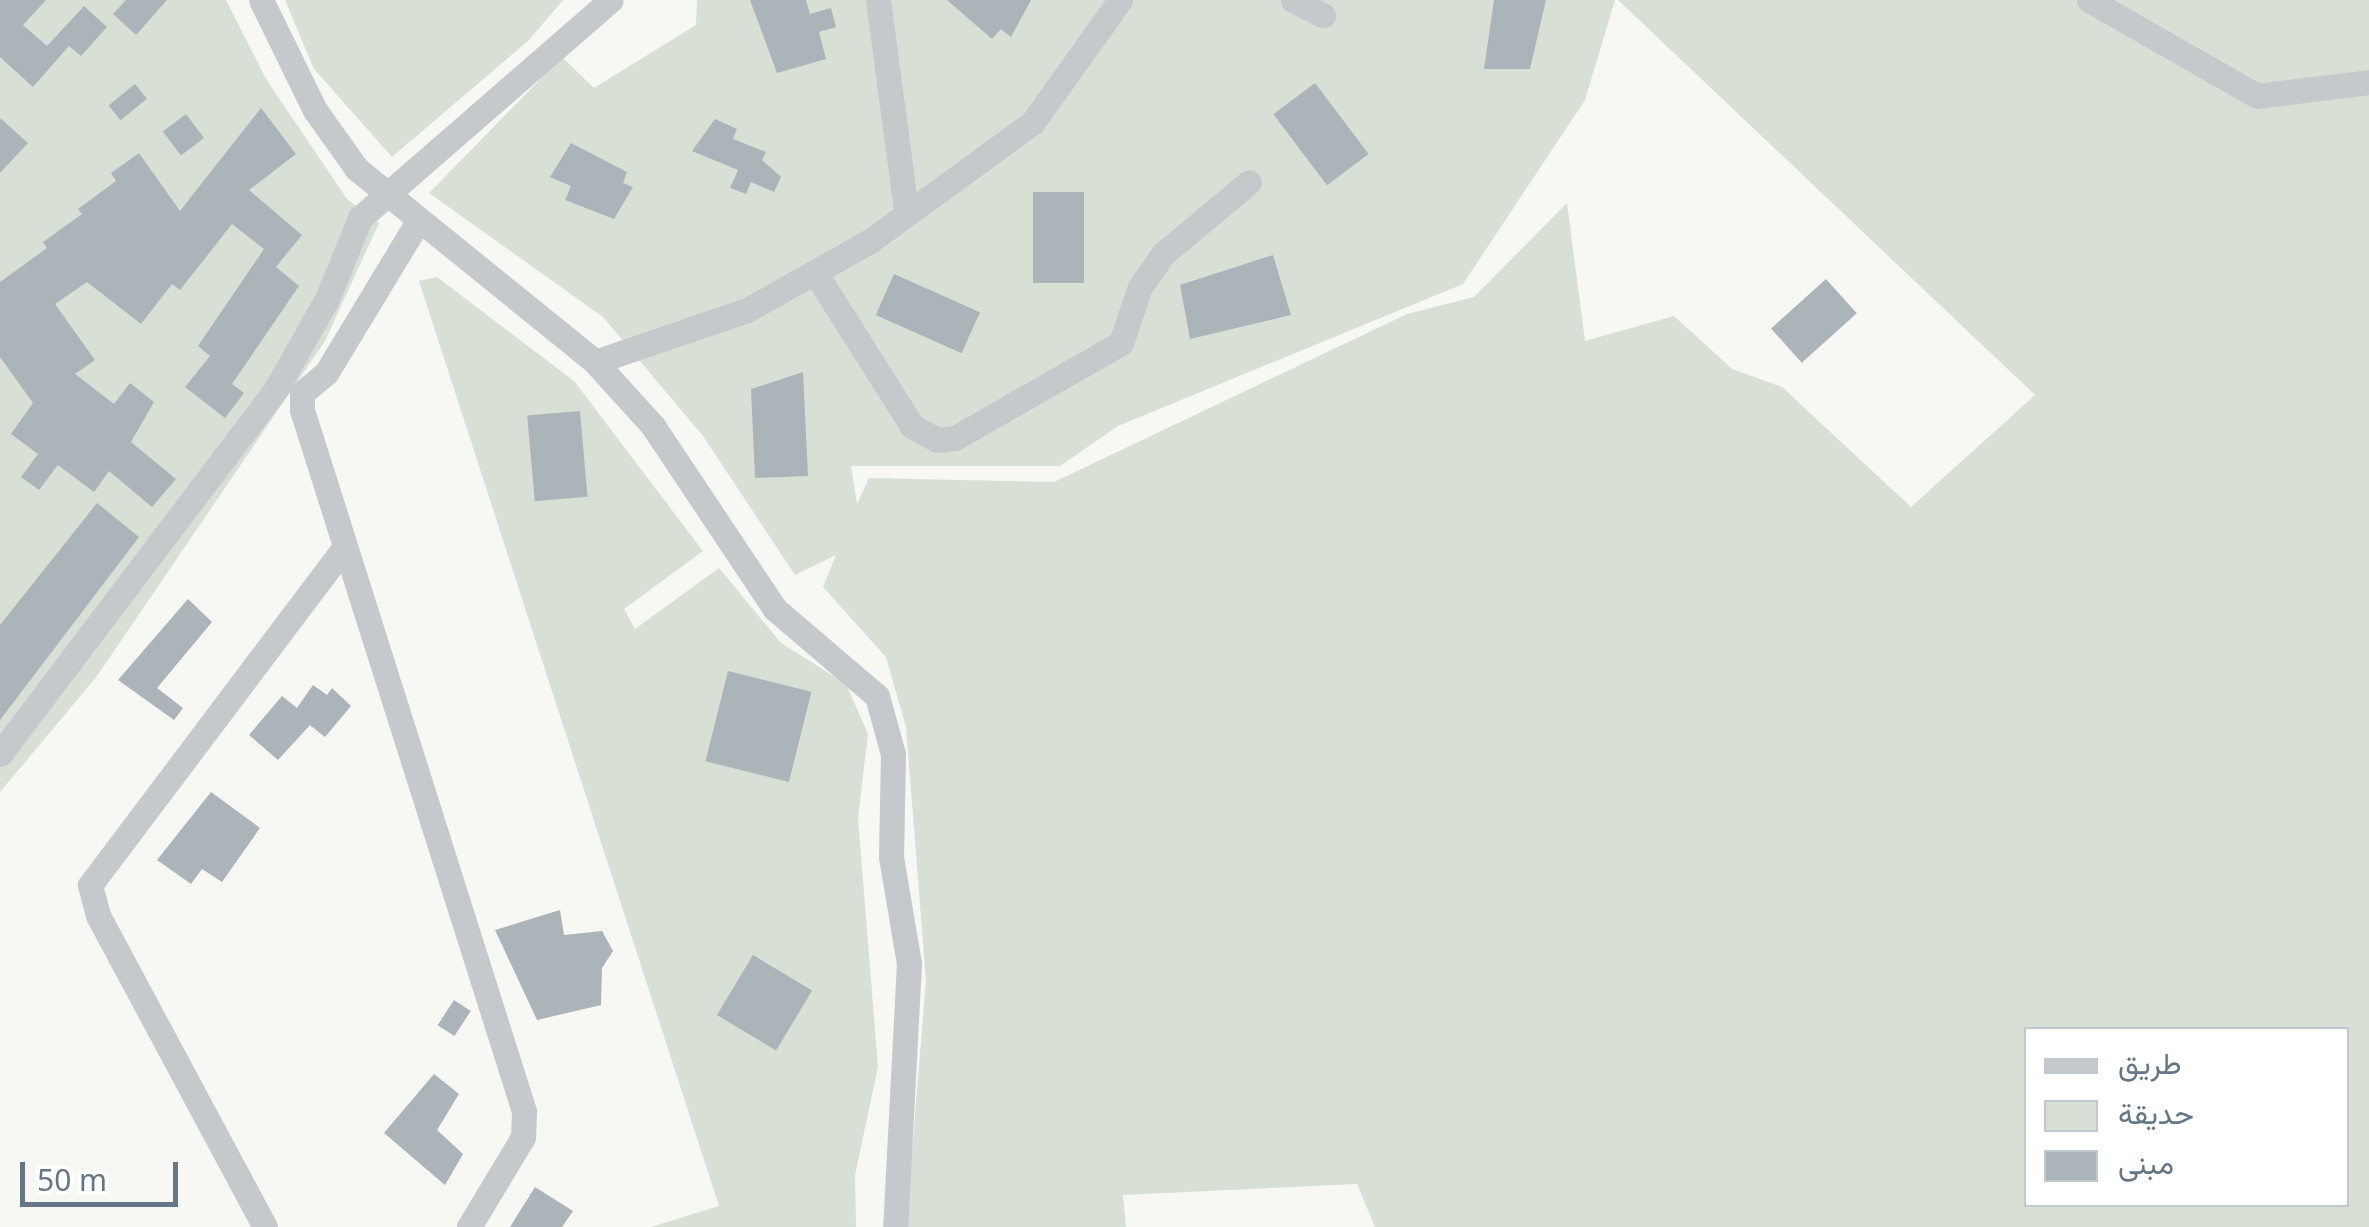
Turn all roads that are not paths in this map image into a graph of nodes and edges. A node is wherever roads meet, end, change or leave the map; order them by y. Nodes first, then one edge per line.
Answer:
1 (261, 0) edge
2 (612, 0) edge
3 (878, 0) edge
4 (1120, 0) edge
5 (1293, 0) edge
6 (2089, 0) edge
7 (1323, 15) dead end
8 (2369, 82) edge
9 (1248, 182) dead end
10 (385, 196) junction
11 (906, 210) junction
12 (417, 223) junction
13 (816, 274) junction
14 (595, 362) junction
15 (344, 548) junction
16 (0, 754) edge
17 (264, 1227) edge
18 (469, 1227) edge
19 (895, 1227) edge

1 - 10 street
2 - 10 street
3 - 11 street
4 - 11 street
5 - 7 street
6 - 8 street
9 - 13 street
10 - 12 street
10 - 16 street
11 - 13 street
12 - 14 street
12 - 15 street
13 - 14 street
14 - 19 street
15 - 17 street
15 - 18 street

